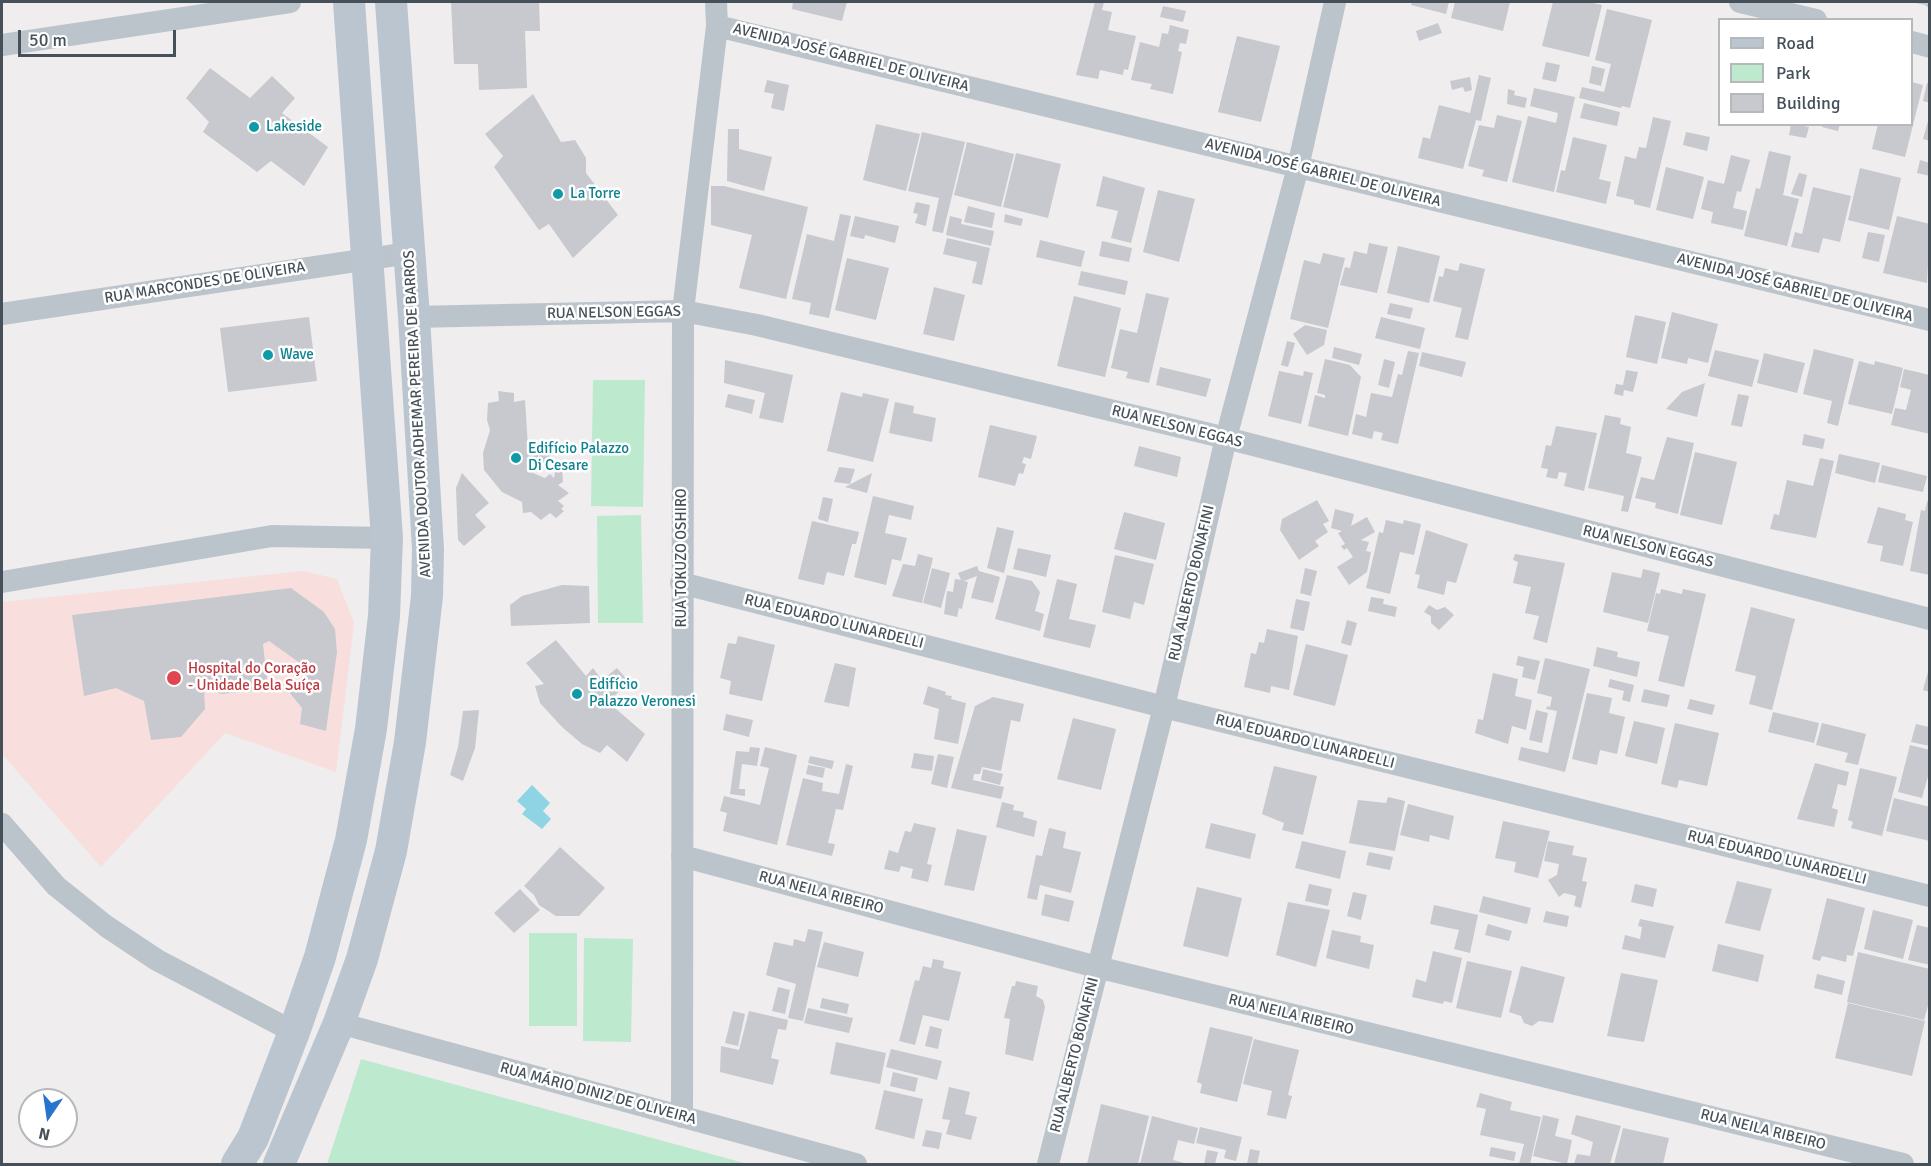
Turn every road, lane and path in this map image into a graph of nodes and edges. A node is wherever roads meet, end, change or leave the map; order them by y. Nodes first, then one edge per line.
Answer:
1 (290, 2) edge
2 (349, 2) edge
3 (391, 2) edge
4 (716, 2) edge
5 (1335, 2) edge
6 (1740, 2) edge
7 (1808, 18) edge
8 (717, 26) junction
9 (1913, 43) edge
10 (2, 45) edge
11 (1929, 47) edge
12 (1298, 167) junction
13 (409, 253) junction
14 (368, 257) junction
15 (683, 311) junction
16 (2, 314) edge
17 (414, 317) junction
18 (1929, 320) edge
19 (1226, 438) junction
20 (387, 537) junction
21 (2, 582) edge
22 (681, 583) junction
23 (1929, 619) edge
24 (1164, 707) junction
25 (2, 824) edge
26 (682, 856) junction
27 (1929, 896) edge
28 (1096, 967) junction
29 (339, 1023) junction
30 (294, 1032) junction
31 (682, 1117) junction
32 (237, 1164) edge
33 (279, 1164) edge
34 (856, 1164) edge
35 (1048, 1164) edge
36 (1903, 1164) edge

1 - 10 street
2 - 14 street
3 - 13 street, AVENIDA DOUTOR ADHEMAR PEREIRA DE BARROS
4 - 8 street, RUA TOKUZO OSHIRO
5 - 12 street, RUA ALBERTO BONAFINI
6 - 7 street
8 - 12 street, AVENIDA JOSÉ GABRIEL DE OLIVEIRA
8 - 15 street, RUA TOKUZO OSHIRO
9 - 11 street
12 - 18 street, AVENIDA JOSÉ GABRIEL DE OLIVEIRA
12 - 19 street, RUA ALBERTO BONAFINI
13 - 14 street, RUA MARCONDES DE OLIVEIRA
13 - 17 street, AVENIDA DOUTOR ADHEMAR PEREIRA DE BARROS
14 - 16 street, RUA MARCONDES DE OLIVEIRA
14 - 20 street
15 - 17 street, RUA NELSON EGGAS
15 - 19 street, RUA NELSON EGGAS
15 - 22 street, RUA TOKUZO OSHIRO
17 - 29 street, AVENIDA DOUTOR ADHEMAR PEREIRA DE BARROS
19 - 23 street, RUA NELSON EGGAS
19 - 24 street, RUA ALBERTO BONAFINI
20 - 21 street
20 - 30 street
22 - 24 street, RUA EDUARDO LUNARDELLI
22 - 26 street, RUA TOKUZO OSHIRO
24 - 27 street, RUA EDUARDO LUNARDELLI
24 - 28 street, RUA ALBERTO BONAFINI
25 - 30 street
26 - 28 street, RUA NEILA RIBEIRO
26 - 31 street, RUA TOKUZO OSHIRO
28 - 35 street, RUA ALBERTO BONAFINI
28 - 36 street, RUA NEILA RIBEIRO
29 - 31 street, RUA MÁRIO DINIZ DE OLIVEIRA
29 - 33 street, AVENIDA DOUTOR ADHEMAR PEREIRA DE BARROS
30 - 32 street
31 - 34 street, RUA MÁRIO DINIZ DE OLIVEIRA

